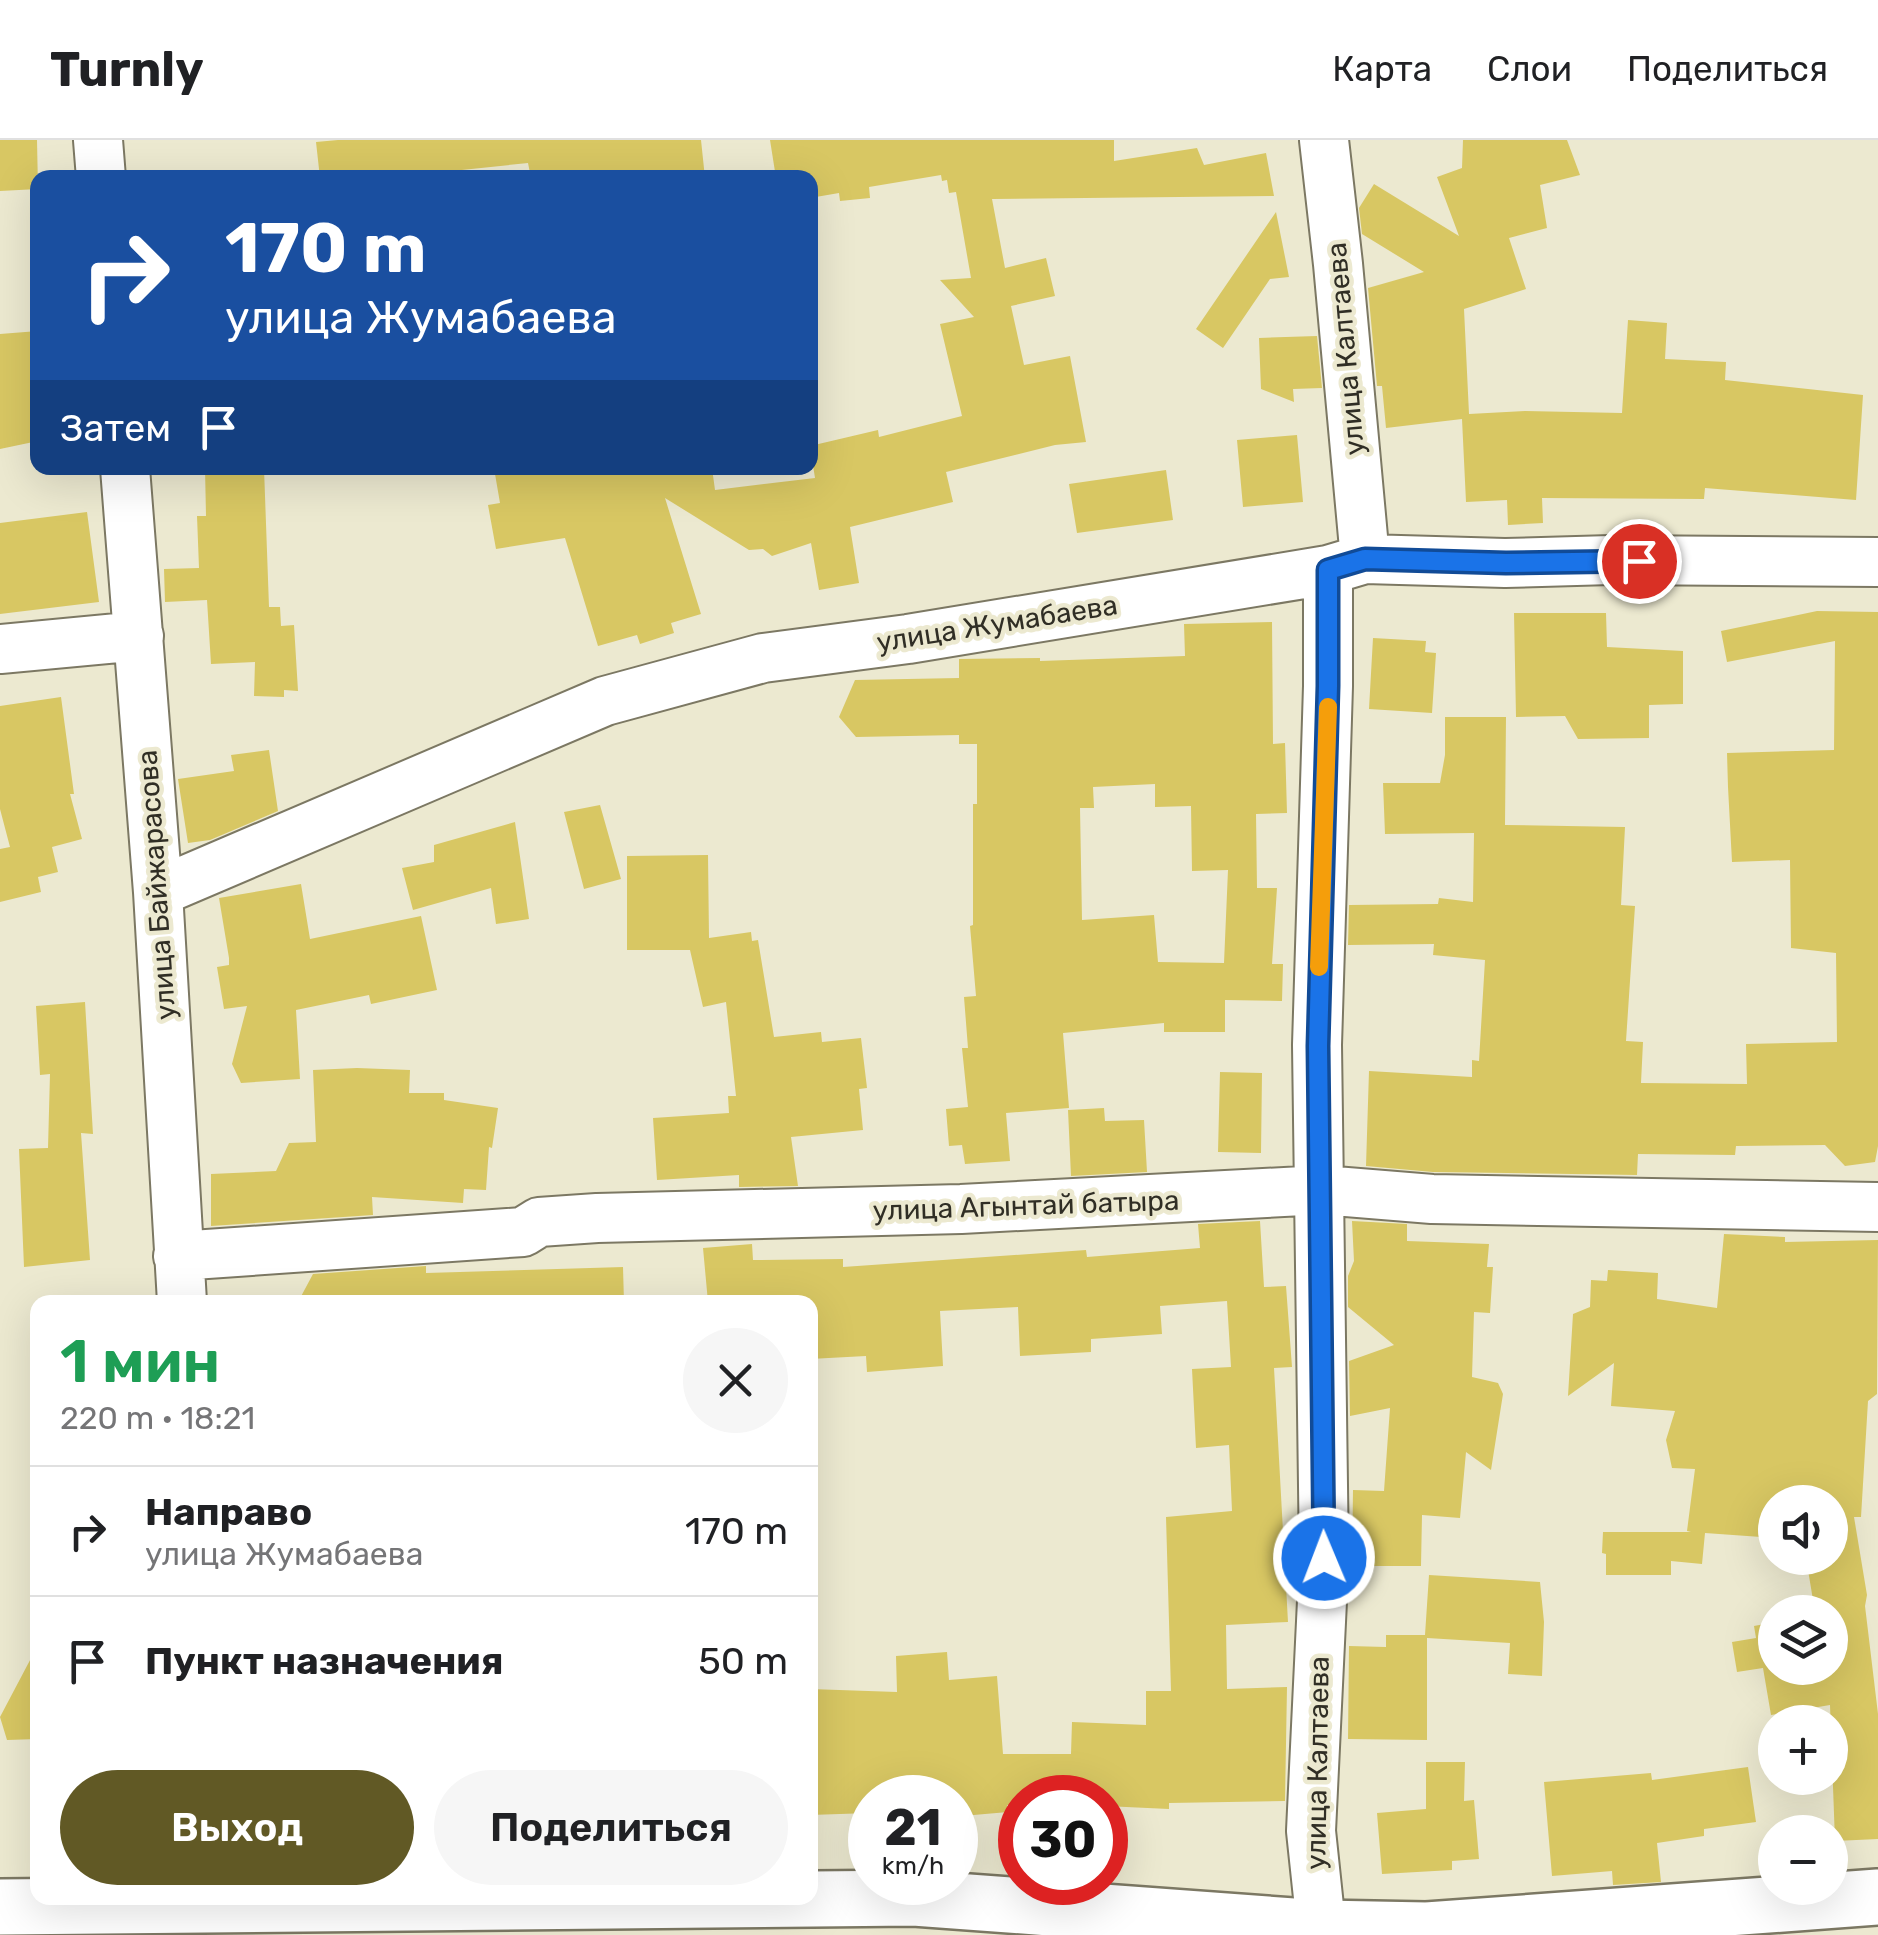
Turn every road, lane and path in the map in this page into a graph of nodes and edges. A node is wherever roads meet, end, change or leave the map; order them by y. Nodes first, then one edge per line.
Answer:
1 (98, 140) edge
2 (1324, 140) edge
3 (100, 170) edge
4 (126, 475) edge
5 (1878, 562) edge
6 (1347, 564) junction
7 (139, 636) junction
8 (0, 649) edge
9 (158, 892) junction
10 (1322, 1190) junction
11 (1878, 1207) edge
12 (178, 1256) junction
13 (181, 1295) edge
14 (1878, 1897) edge
15 (818, 1900) edge
16 (567, 1905) edge
17 (0, 1908) edge
18 (220, 1912) edge
19 (1321, 1932) edge

1 - 3 street
2 - 6 street, улица Калтаева
4 - 7 street, улица Байжарасова
5 - 6 street, улица Жумабаева
6 - 9 street, улица Жумабаева
6 - 10 street, улица Калтаева
7 - 8 street
7 - 9 street, улица Байжарасова
9 - 12 street, улица Байжарасова
10 - 11 street, улица Агынтай батыра
10 - 12 street, улица Агынтай батыра
10 - 19 street, улица Калтаева
12 - 13 street, улица Байжарасова
14 - 19 main road
15 - 19 main road
16 - 18 main road
17 - 18 main road

